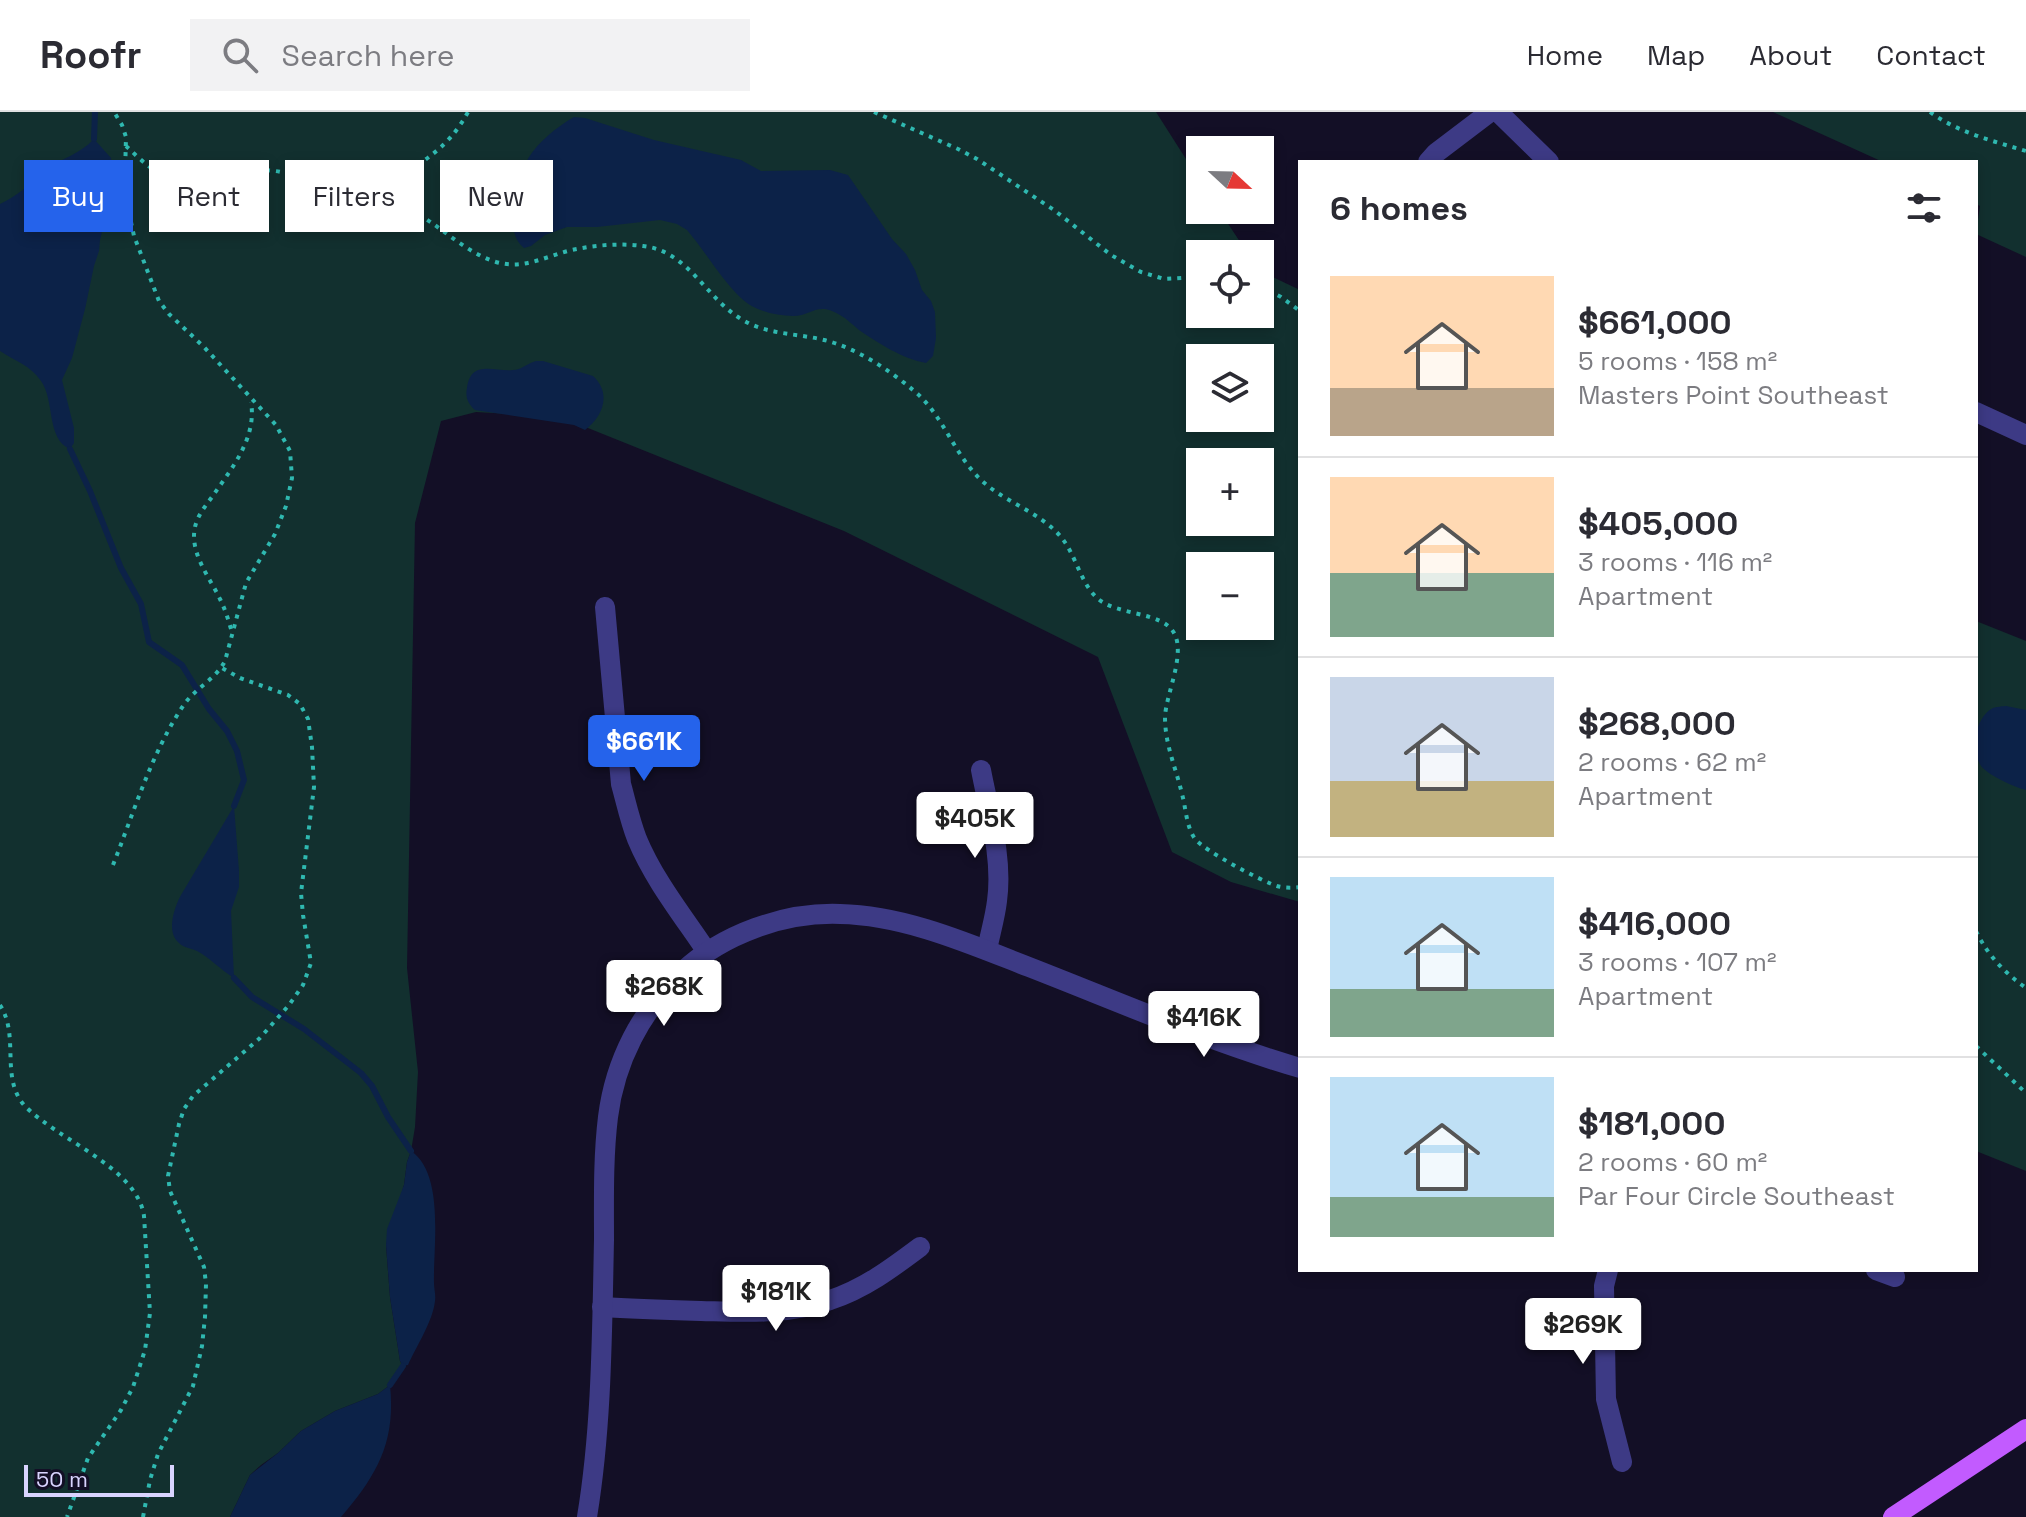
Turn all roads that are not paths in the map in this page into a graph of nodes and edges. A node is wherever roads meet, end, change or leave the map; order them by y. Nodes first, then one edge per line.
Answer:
1 (1490, 112) edge
2 (1498, 112) edge
3 (1430, 160) edge
4 (1547, 160) edge
5 (1978, 413) edge
6 (2026, 435) edge
7 (605, 607) dead end
8 (981, 770) dead end
9 (987, 950) junction
10 (707, 952) junction
11 (1298, 1067) edge
12 (920, 1247) dead end
13 (1608, 1272) edge
14 (602, 1307) junction
15 (2026, 1429) edge
16 (1622, 1462) dead end
17 (587, 1517) edge
18 (1893, 1517) edge

1 - 3 street
2 - 4 street
5 - 6 street
7 - 10 street
8 - 9 street
9 - 10 street
9 - 11 street
10 - 14 street
12 - 14 street
13 - 16 street
14 - 17 street
15 - 18 main road

